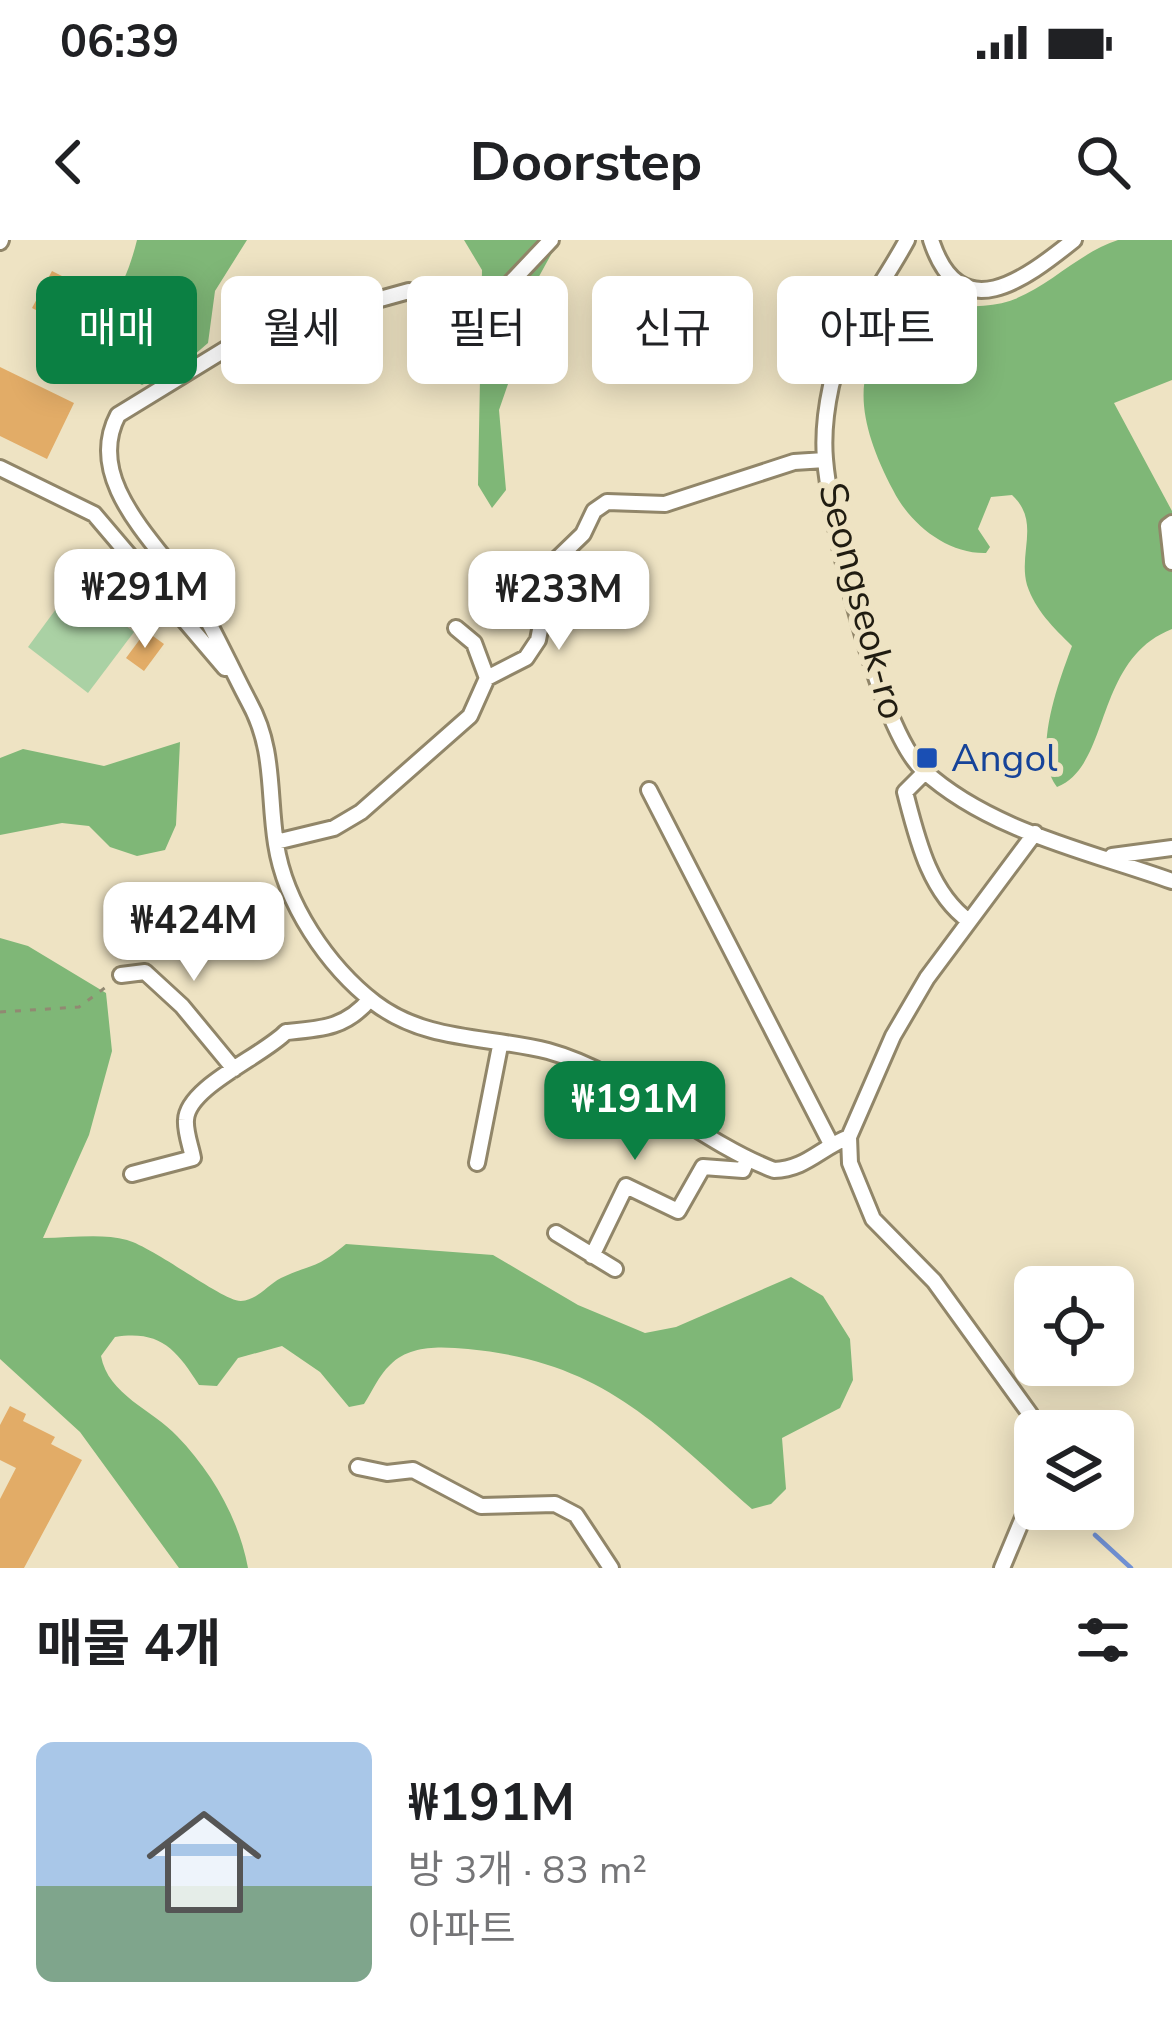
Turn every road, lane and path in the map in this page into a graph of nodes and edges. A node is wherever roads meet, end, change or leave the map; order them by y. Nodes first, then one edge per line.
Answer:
1 (551, 240) edge
2 (907, 240) edge
3 (931, 240) edge
4 (1074, 240) edge
5 (825, 460) junction
6 (0, 468) edge
7 (1172, 523) edge
8 (1172, 562) edge
9 (456, 628) dead end
10 (230, 674) junction
11 (487, 678) junction
12 (925, 772) junction
13 (649, 790) dead end
14 (1035, 833) junction
15 (276, 842) junction
16 (1172, 848) edge
17 (1103, 857) junction
18 (1172, 881) edge
19 (969, 921) junction
20 (121, 976) joint
21 (370, 999) junction
22 (0, 1012) edge
23 (500, 1046) junction
24 (234, 1069) junction
25 (849, 1137) junction
26 (831, 1144) junction
27 (747, 1160) junction
28 (477, 1163) dead end
29 (132, 1174) dead end
30 (556, 1233) dead end
31 (592, 1256) junction
32 (615, 1269) dead end
33 (1027, 1410) edge
34 (358, 1467) dead end
35 (1018, 1530) edge
36 (611, 1568) edge
37 (1002, 1568) edge

1 - 10 street
2 - 5 street, Seongseok-ro
3 - 4 street
5 - 11 street
5 - 12 street, Seongseok-ro
6 - 10 street
7 - 8 street
9 - 11 street
10 - 15 street
11 - 15 street
12 - 14 street, Seongseok-ro
12 - 19 street
13 - 26 street
14 - 17 street, Seongseok-ro
14 - 19 street
15 - 21 street
16 - 17 street
17 - 18 street, Seongseok-ro
19 - 25 street
20 - 22 path
20 - 24 street
21 - 23 street
21 - 24 street
23 - 27 street
23 - 28 street
24 - 29 street
25 - 26 street
25 - 33 street
26 - 27 street
27 - 31 street
30 - 31 street
31 - 32 street
34 - 36 street
35 - 37 street

